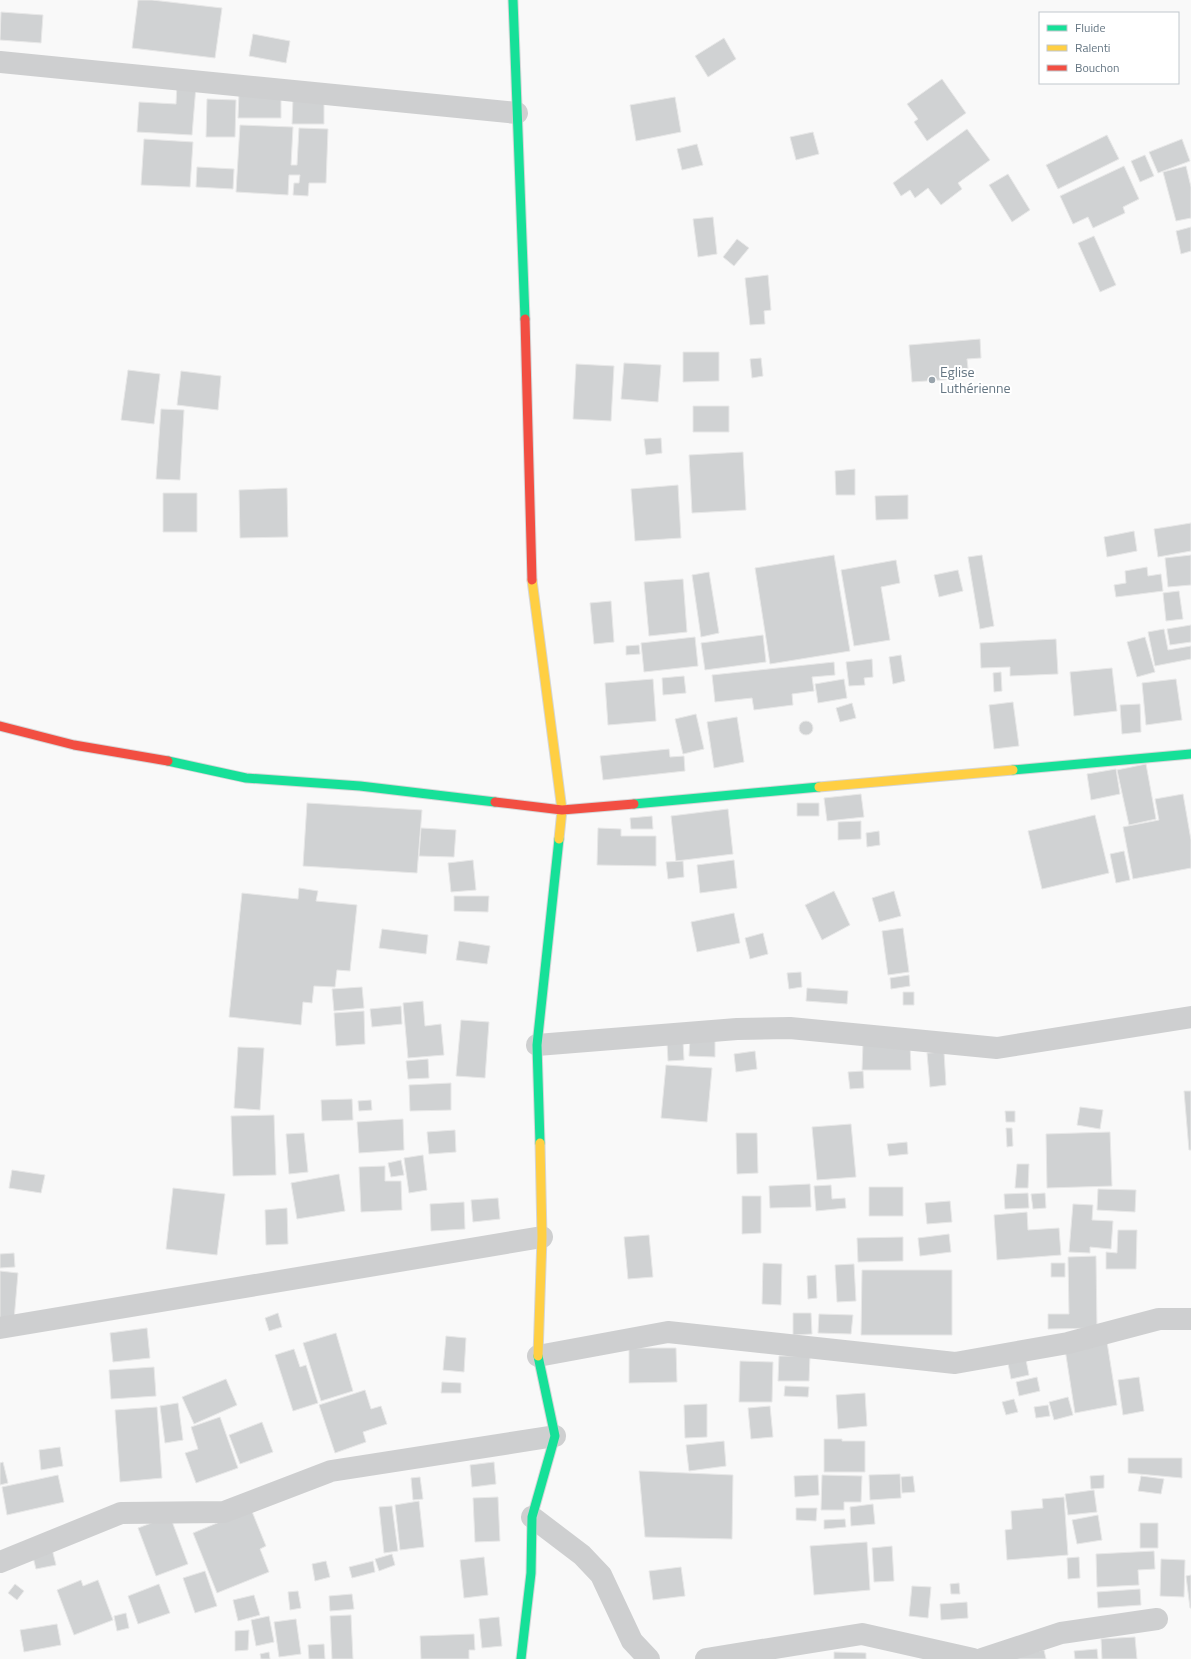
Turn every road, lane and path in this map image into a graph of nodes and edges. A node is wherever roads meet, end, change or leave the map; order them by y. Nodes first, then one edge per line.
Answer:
1 (513, 0) edge
2 (0, 62) edge
3 (517, 113) junction
4 (0, 726) edge
5 (1191, 754) edge
6 (562, 810) junction
7 (1191, 1017) edge
8 (537, 1045) junction
9 (542, 1237) junction
10 (1191, 1319) edge
11 (0, 1328) edge
12 (538, 1356) junction
13 (555, 1436) junction
14 (532, 1517) junction
15 (0, 1562) edge
16 (1157, 1619) dead end
17 (521, 1659) edge
18 (648, 1659) edge
19 (706, 1659) edge
20 (973, 1659) edge
21 (982, 1659) edge

1 - 3 street
2 - 3 street
3 - 6 street
4 - 6 street
5 - 6 street
6 - 8 street
7 - 8 street
8 - 9 street
9 - 11 street
9 - 12 street
10 - 12 street
12 - 13 street
13 - 14 street
13 - 15 street
14 - 17 street
14 - 18 street
16 - 21 street
19 - 20 street

